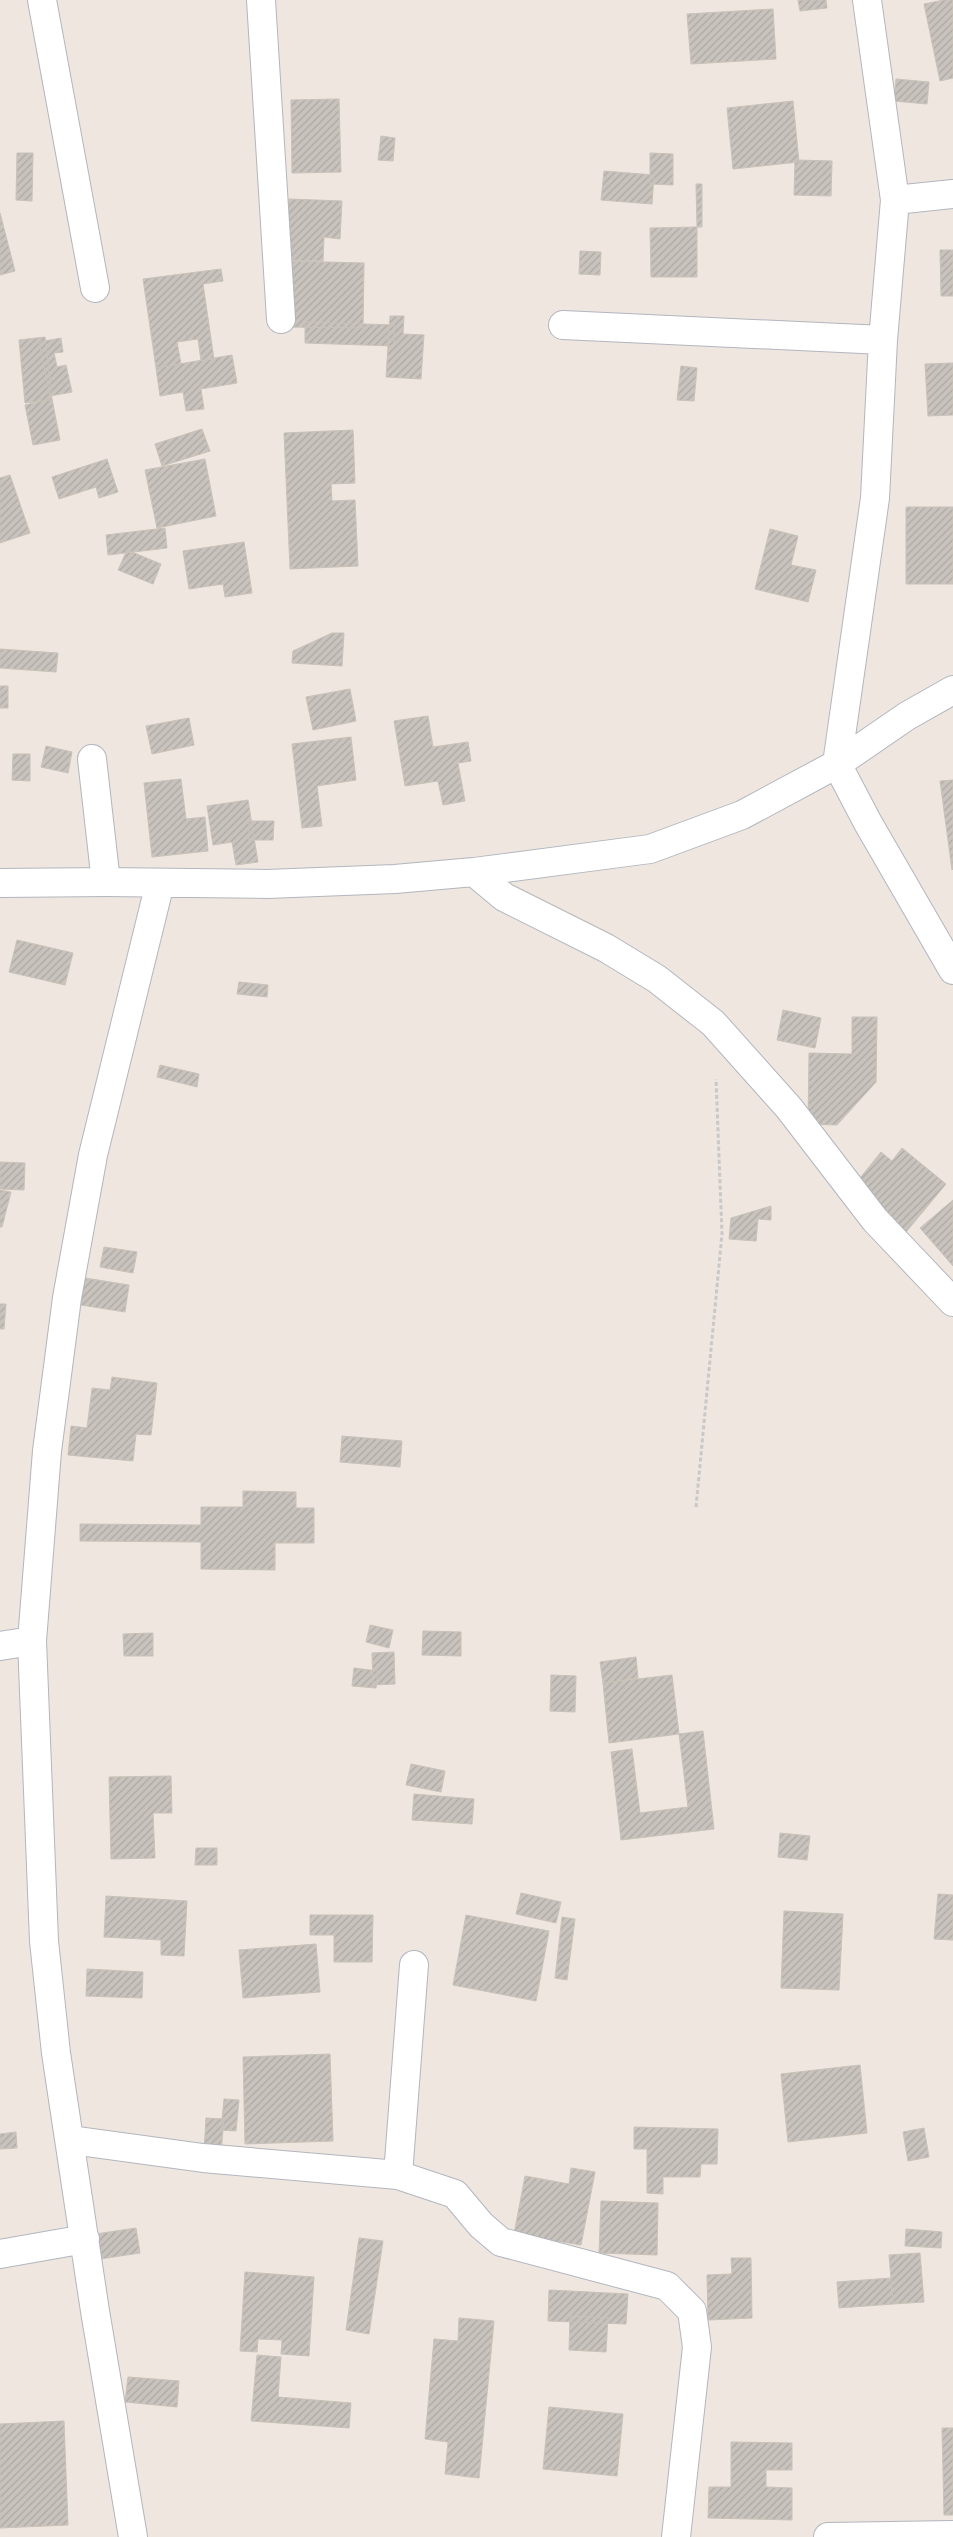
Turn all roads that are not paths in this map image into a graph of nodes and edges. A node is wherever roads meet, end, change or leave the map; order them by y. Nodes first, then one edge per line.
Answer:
1 (42, 0) edge
2 (261, 0) edge
3 (867, 0) edge
4 (953, 194) edge
5 (895, 200) junction
6 (96, 288) dead end
7 (280, 319) dead end
8 (563, 325) dead end
9 (883, 340) junction
10 (953, 690) edge
11 (92, 759) dead end
12 (837, 764) junction
13 (474, 872) junction
14 (106, 882) junction
15 (160, 882) junction
16 (0, 883) edge
17 (953, 970) edge
18 (953, 1302) edge
19 (32, 1641) junction
20 (0, 1646) edge
21 (414, 1965) dead end
22 (71, 2140) junction
23 (398, 2175) junction
24 (86, 2239) junction
25 (0, 2254) edge
26 (953, 2535) edge
27 (133, 2537) edge
28 (676, 2537) edge
29 (828, 2537) edge

1 - 6 street
2 - 7 street
3 - 5 street
4 - 5 street
5 - 9 street
8 - 9 street
9 - 12 street
10 - 12 street
11 - 14 street
12 - 13 street
12 - 17 street
13 - 15 street
13 - 18 street
14 - 15 street
14 - 16 street
15 - 19 street
19 - 20 street
19 - 22 street
21 - 23 street
22 - 23 street
22 - 24 street
23 - 28 street
24 - 25 street
24 - 27 street
26 - 29 street

